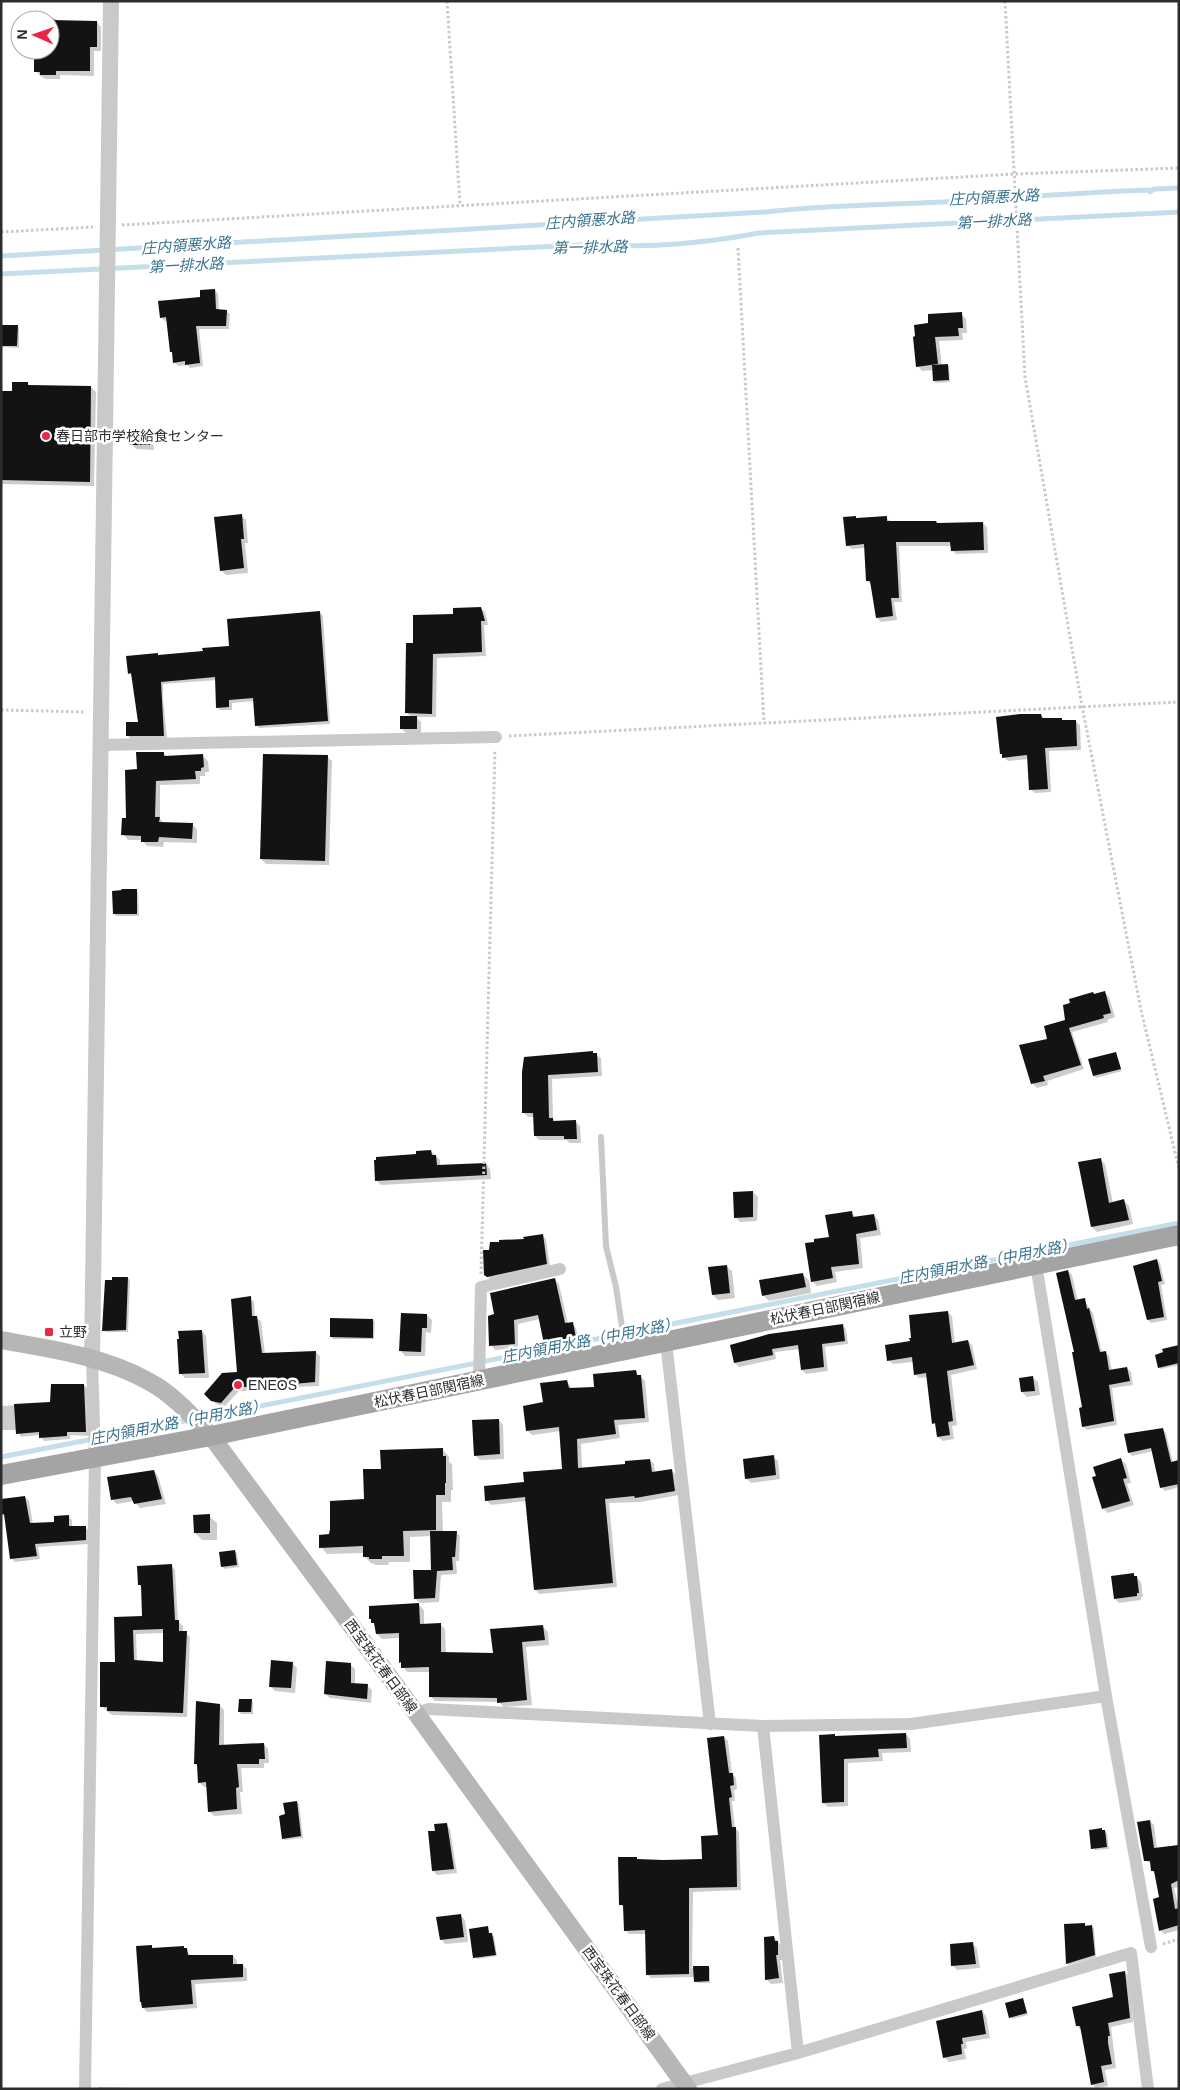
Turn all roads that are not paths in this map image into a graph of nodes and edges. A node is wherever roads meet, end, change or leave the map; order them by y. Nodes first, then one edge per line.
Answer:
1 (111, 1) edge
2 (496, 737) road end
3 (101, 745) junction
4 (601, 1137) dead end
5 (1179, 1235) edge
6 (1036, 1264) junction
7 (560, 1268) dead end
8 (1, 1340) edge
9 (666, 1342) junction
10 (625, 1350) junction
11 (92, 1358) junction
12 (479, 1380) junction
13 (211, 1436) junction
14 (96, 1459) junction
15 (1, 1475) edge
16 (1106, 1696) junction
17 (416, 1713) junction
18 (710, 1724) junction
19 (763, 1726) junction
20 (1151, 1947) dead end
21 (798, 2052) junction
22 (685, 2086) edge
23 (85, 2089) edge
24 (662, 2089) edge
25 (1148, 2089) edge

1 - 3 street
2 - 3 street
3 - 11 street
4 - 10 lane
5 - 6 main road, 松伏春日部関宿線
6 - 9 main road, 松伏春日部関宿線
6 - 16 street
7 - 12 street
8 - 11 main road, 西宝珠花春日部線
9 - 10 main road, 松伏春日部関宿線
9 - 18 street
10 - 12 main road, 松伏春日部関宿線
11 - 13 main road, 西宝珠花春日部線
11 - 14 street
12 - 13 main road, 松伏春日部関宿線
13 - 14 main road, 松伏春日部関宿線
13 - 17 main road, 西宝珠花春日部線
14 - 15 main road, 松伏春日部関宿線
14 - 23 street
16 - 19 street
16 - 20 street
17 - 18 street
17 - 22 main road, 西宝珠花春日部線
18 - 19 street
19 - 21 street
21 - 22 street
21 - 25 street
22 - 24 street

